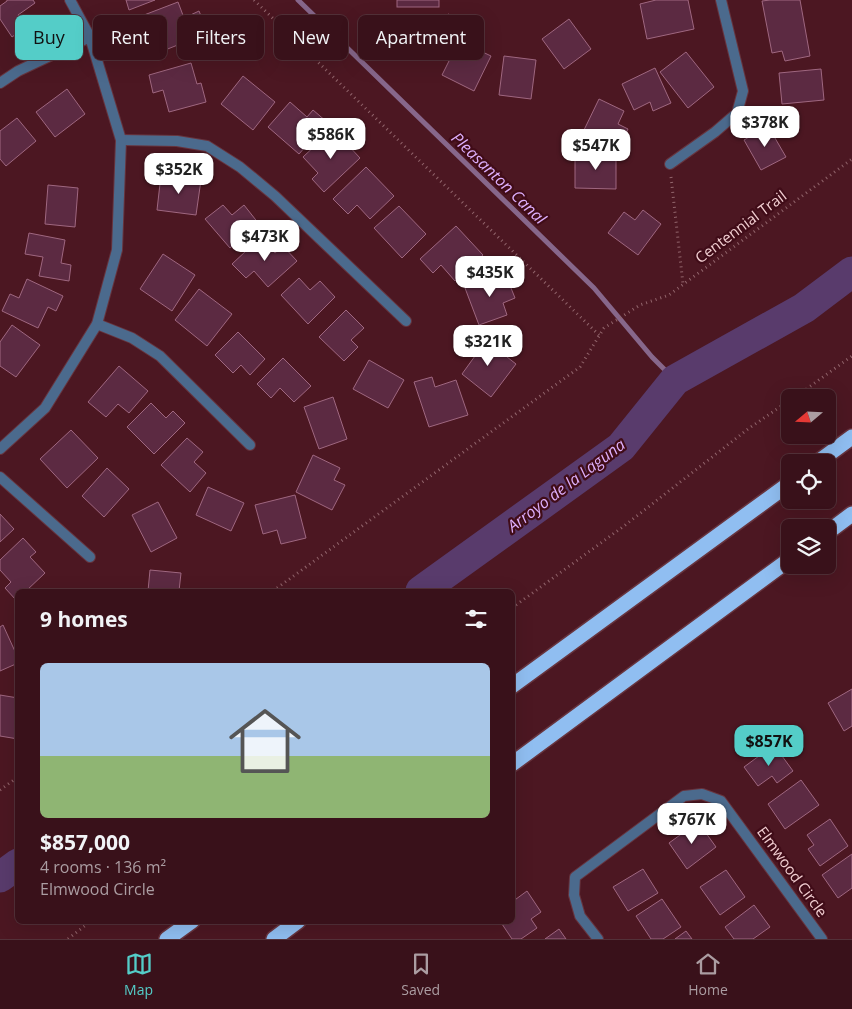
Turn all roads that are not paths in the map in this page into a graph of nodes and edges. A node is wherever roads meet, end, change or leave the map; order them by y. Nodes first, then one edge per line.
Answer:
1 (70, 0) edge
2 (721, 0) edge
3 (90, 37) junction
4 (0, 83) edge
5 (121, 140) junction
6 (670, 164) road end
7 (406, 320) dead end
8 (97, 324) junction
9 (852, 437) edge
10 (250, 445) dead end
11 (0, 449) edge
12 (829, 454) edge
13 (0, 477) edge
14 (781, 490) edge
15 (852, 514) edge
16 (836, 526) edge
17 (90, 557) dead end
18 (781, 567) edge
19 (515, 684) edge
20 (515, 762) edge
21 (188, 924) edge
22 (294, 924) edge
23 (168, 939) edge
24 (274, 939) edge
25 (598, 939) edge
26 (822, 939) edge

1 - 3 street
2 - 6 street
3 - 4 street
3 - 5 street
5 - 7 street
5 - 8 street
8 - 10 street
8 - 11 street
9 - 12 highway
13 - 17 street
14 - 19 highway
15 - 16 highway
18 - 20 highway
21 - 23 highway
22 - 24 highway
25 - 26 street, Elmwood Circle

